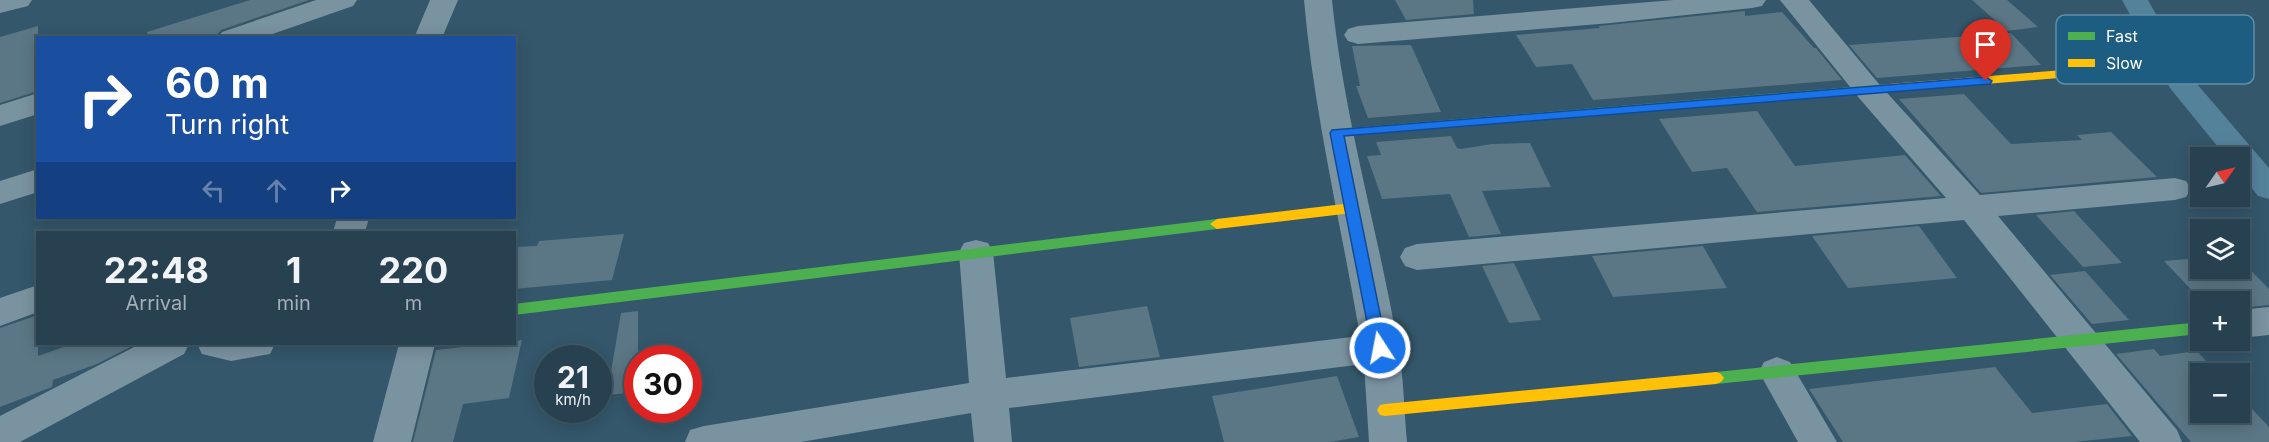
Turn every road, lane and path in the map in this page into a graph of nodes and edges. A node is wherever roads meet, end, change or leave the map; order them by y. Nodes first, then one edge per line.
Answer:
1 (18, 0) edge
2 (343, 0) edge
3 (444, 0) edge
4 (1318, 0) edge
5 (1752, 0) edge
6 (1794, 0) edge
7 (0, 5) edge
8 (1358, 35) dead end
9 (238, 36) edge
10 (429, 36) edge
11 (2056, 75) edge
12 (1869, 91) junction
13 (36, 104) edge
14 (0, 116) edge
15 (1336, 133) junction
16 (36, 181) edge
17 (2175, 189) dead end
18 (0, 193) edge
19 (1352, 208) junction
20 (1973, 208) junction
21 (976, 252) junction
22 (1417, 257) dead end
23 (36, 299) edge
24 (516, 310) edge
25 (0, 312) edge
26 (2269, 321) edge
27 (2250, 323) edge
28 (2190, 329) edge
29 (2081, 342) junction
30 (169, 345) edge
31 (220, 345) edge
32 (248, 345) edge
33 (417, 345) edge
34 (1380, 348) junction
35 (1777, 372) junction
36 (988, 395) junction
37 (1385, 410) junction
38 (0, 434) edge
39 (392, 442) edge
40 (704, 442) edge
41 (993, 442) edge
42 (1388, 442) edge
43 (1818, 442) edge
44 (2163, 442) edge

1 - 7 street
2 - 9 street
3 - 10 street
4 - 15 street
5 - 8 street
6 - 12 street
11 - 12 street
12 - 15 street
12 - 20 street
13 - 14 street
15 - 19 street
16 - 18 street
17 - 20 street
19 - 21 street
19 - 34 street
20 - 22 street
20 - 29 street
21 - 24 street
21 - 36 street
23 - 25 street
26 - 27 street
28 - 29 street
29 - 35 street
29 - 44 street
30 - 38 street
31 - 32 street
33 - 39 street
34 - 36 street
34 - 37 street
35 - 37 street
35 - 43 street
36 - 40 street
36 - 41 street
37 - 42 street

